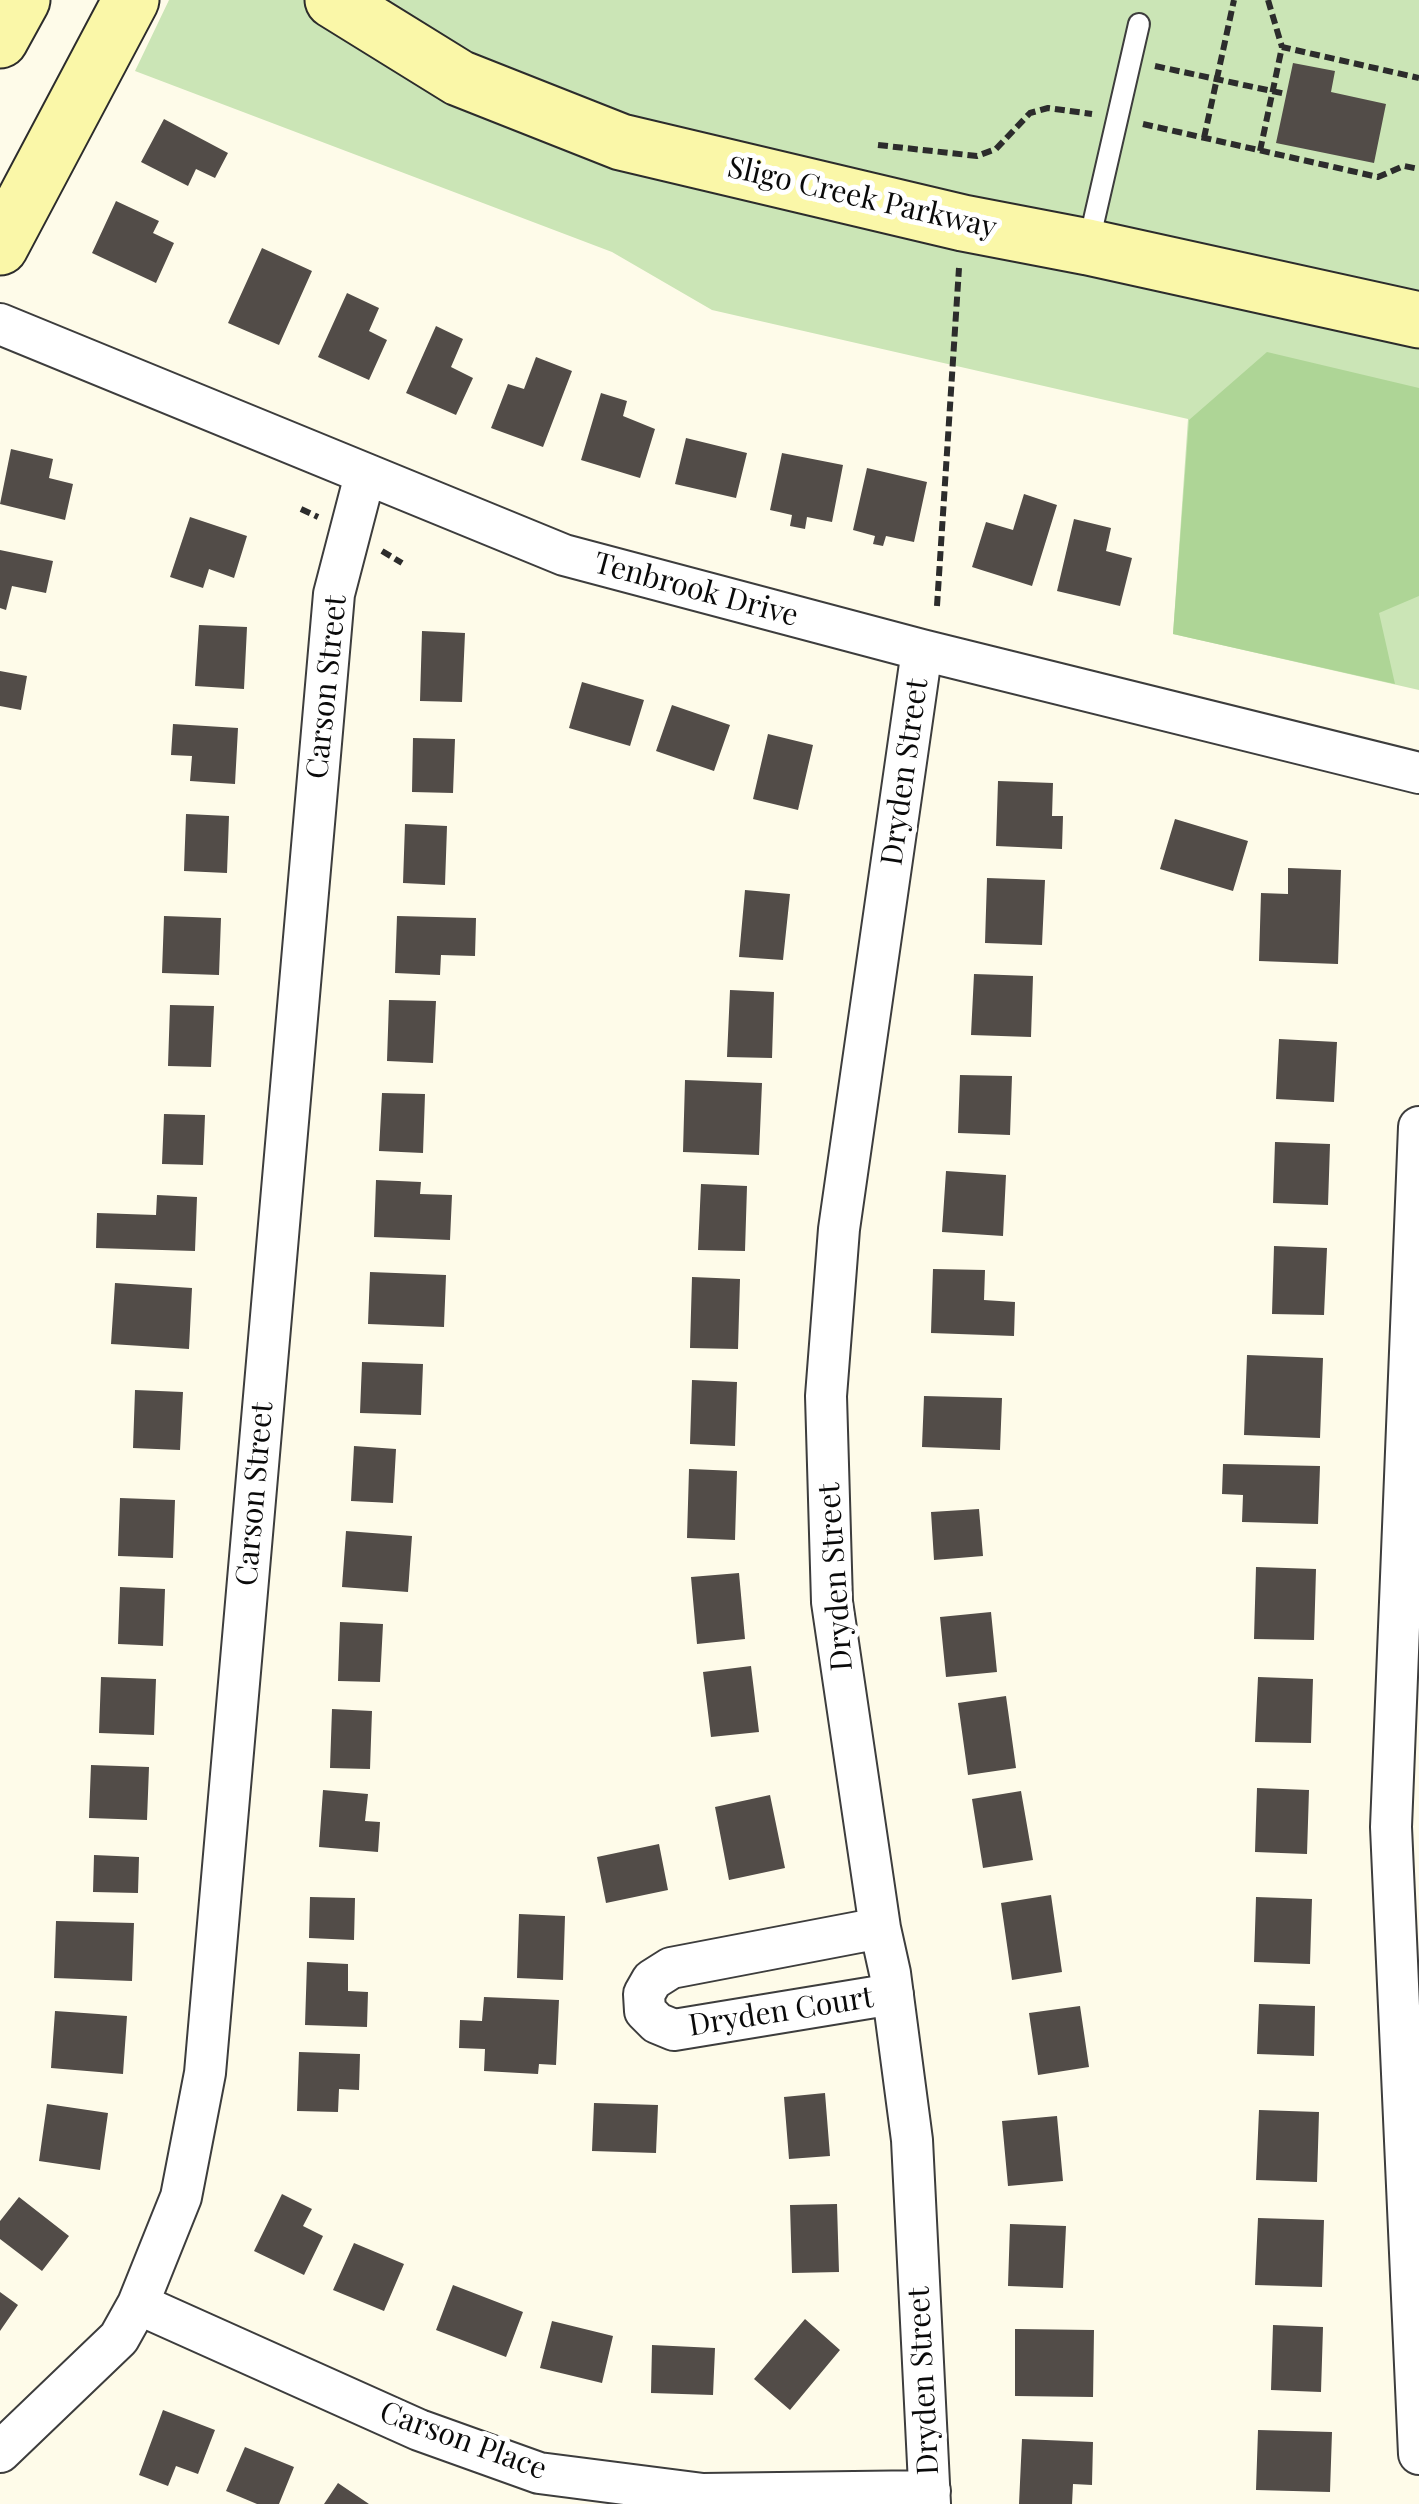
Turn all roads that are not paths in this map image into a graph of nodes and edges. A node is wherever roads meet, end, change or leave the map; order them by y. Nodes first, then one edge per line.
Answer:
1 (22, 0) edge
2 (131, 0) edge
3 (333, 0) edge
4 (1138, 24) dead end
5 (0, 40) edge
6 (1088, 246) junction
7 (0, 248) edge
8 (1419, 320) edge
9 (0, 324) edge
10 (365, 475) junction
11 (922, 650) junction
12 (1419, 773) edge
13 (1419, 1126) edge
14 (880, 1928) junction
15 (893, 1994) junction
16 (138, 2304) junction
17 (0, 2452) edge
18 (1419, 2454) edge
19 (930, 2497) edge

1 - 5 street
2 - 7 street
3 - 6 street, Sligo Creek Parkway
4 - 6 lane
6 - 8 street, Sligo Creek Parkway
9 - 10 street, Tenbrook Drive
10 - 11 street, Tenbrook Drive
10 - 16 street, Carson Street
11 - 12 street, Tenbrook Drive
11 - 14 street, Dryden Street
13 - 18 street
14 - 15 street, Dryden Street
14 - 15 street, Dryden Court
15 - 19 street, Dryden Street
16 - 17 street, Carson Street
16 - 19 street, Carson Place

